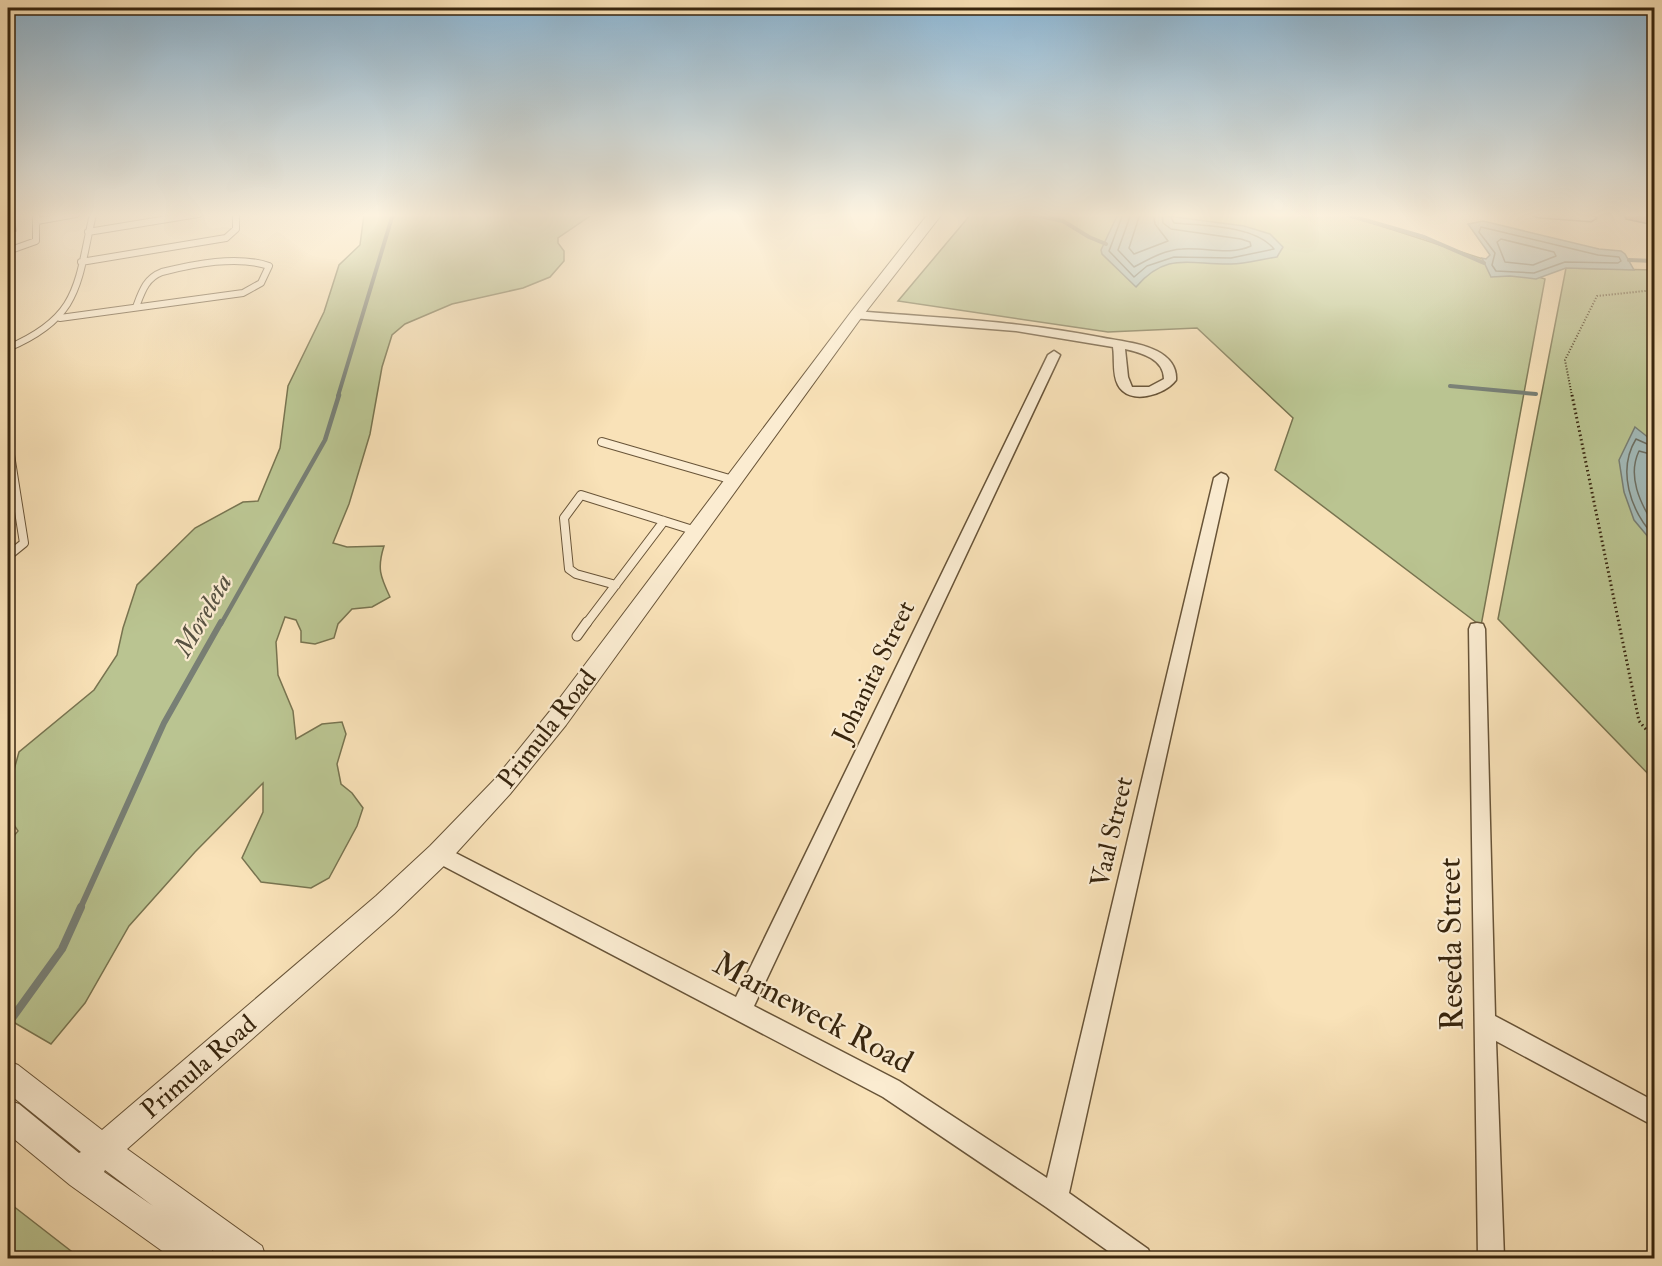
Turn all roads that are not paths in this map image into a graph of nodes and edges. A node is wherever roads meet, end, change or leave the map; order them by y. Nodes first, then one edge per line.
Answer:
1 (78, 273) edge
2 (158, 273) edge
3 (268, 273) edge
4 (889, 273) edge
5 (136, 307) junction
6 (856, 315) junction
7 (60, 318) junction
8 (1118, 344) junction
9 (8, 348) edge
10 (1054, 355) dead end
11 (602, 441) dead end
12 (8, 442) edge
13 (1221, 478) dead end
14 (734, 480) junction
15 (664, 521) junction
16 (696, 531) junction
17 (8, 556) edge
18 (616, 585) junction
19 (1477, 629) dead end
20 (577, 636) dead end
21 (439, 854) junction
22 (741, 1010) junction
23 (1484, 1022) junction
24 (8, 1075) edge
25 (1654, 1114) edge
26 (8, 1115) edge
27 (103, 1150) junction
28 (81, 1174) junction
29 (1055, 1198) junction
30 (200, 1258) edge
31 (250, 1258) edge
32 (1139, 1258) edge
33 (1491, 1258) edge

1 - 7 lane
2 - 5 lane
3 - 5 lane
4 - 6 street, Primula Road
5 - 7 lane
6 - 8 street
6 - 14 street, Primula Road
7 - 9 lane
8 - 8 street
10 - 22 street, Johanita Street
11 - 14 lane
12 - 17 lane
13 - 29 street, Vaal Street
14 - 16 street, Primula Road
15 - 16 lane
15 - 18 lane
15 - 18 lane
16 - 21 street, Primula Road
18 - 20 lane
19 - 23 street, Reseda Street
21 - 22 street, Marneweck Road
21 - 27 street, Primula Road
22 - 29 street, Marneweck Road
23 - 25 street
23 - 33 street, Reseda Street
24 - 27 street
26 - 28 street
27 - 28 street, Primula Road
27 - 31 street
28 - 30 street
29 - 32 street, Marneweck Road

